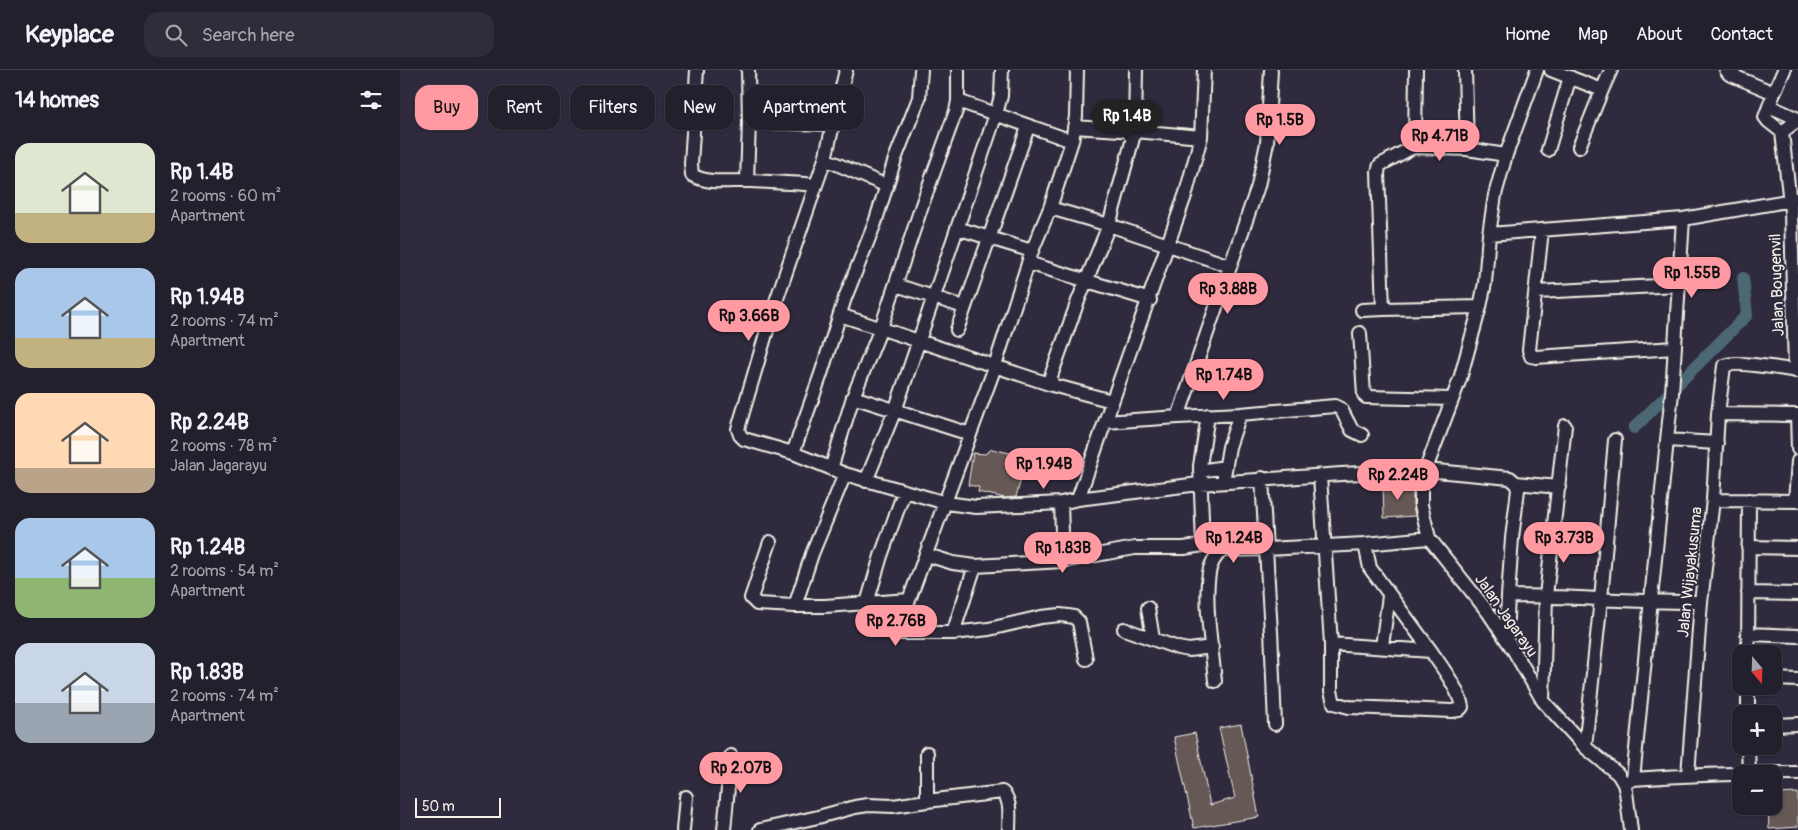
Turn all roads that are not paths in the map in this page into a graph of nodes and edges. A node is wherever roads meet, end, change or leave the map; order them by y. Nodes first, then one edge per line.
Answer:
1 (697, 70) edge
2 (748, 70) edge
3 (846, 70) edge
4 (921, 70) edge
5 (958, 70) edge
6 (1002, 70) edge
7 (1077, 70) edge
8 (1136, 70) edge
9 (1204, 70) edge
10 (1271, 70) edge
11 (1416, 70) edge
12 (1465, 70) edge
13 (1537, 70) edge
14 (1551, 70) edge
15 (1611, 70) edge
16 (1726, 70) edge
17 (1784, 70) edge
18 (1570, 77) junction
19 (748, 85) edge
20 (842, 85) edge
21 (1602, 90) junction
22 (1774, 93) junction
23 (958, 101) junction
24 (1769, 106) junction
25 (996, 114) junction
26 (1798, 120) edge
27 (1028, 127) junction
28 (1074, 127) junction
29 (749, 130) edge
30 (831, 130) edge
31 (1135, 131) junction
32 (1782, 132) junction
33 (1201, 137) junction
34 (1072, 141) junction
35 (1413, 147) junction
36 (1579, 147) dead end
37 (1466, 149) junction
38 (1548, 150) dead end
39 (1506, 155) junction
40 (824, 159) junction
41 (747, 181) junction
42 (816, 185) junction
43 (887, 186) junction
44 (1794, 199) edge
45 (1050, 208) junction
46 (1683, 219) junction
47 (1109, 225) junction
48 (957, 228) junction
49 (1542, 230) junction
50 (1488, 234) junction
51 (991, 238) junction
52 (1169, 245) junction
53 (1030, 257) junction
54 (1230, 266) junction
55 (1087, 280) junction
56 (896, 285) junction
57 (1679, 285) junction
58 (1536, 292) junction
59 (934, 298) junction
60 (1150, 300) junction
61 (964, 307) junction
62 (1480, 307) junction
63 (1382, 308) junction
64 (1362, 310) dead end
65 (840, 315) junction
66 (881, 328) junction
67 (957, 330) dead end
68 (1360, 333) dead end
69 (920, 340) junction
70 (1675, 348) junction
71 (995, 366) junction
72 (1796, 371) edge
73 (1052, 385) junction
74 (853, 397) junction
75 (1452, 399) junction
76 (1112, 401) junction
77 (896, 410) junction
78 (1239, 414) junction
79 (1718, 414) junction
80 (1209, 415) junction
81 (1798, 415) edge
82 (1178, 417) junction
83 (1105, 422) junction
84 (1565, 426) dead end
85 (970, 434) junction
86 (1362, 435) dead end
87 (1614, 440) dead end
88 (1667, 440) junction
89 (1717, 443) junction
90 (1798, 449) edge
91 (793, 453) junction
92 (1798, 461) edge
93 (1224, 468) junction
94 (831, 469) junction
95 (1426, 470) junction
96 (845, 474) junction
97 (1201, 475) junction
98 (1320, 476) junction
99 (1262, 478) junction
100 (866, 481) junction
101 (1223, 482) junction
102 (1516, 483) junction
103 (1560, 487) junction
104 (904, 492) junction
105 (1078, 499) junction
106 (1713, 500) junction
107 (1749, 500) junction
108 (1796, 501) edge
109 (946, 503) junction
110 (1061, 503) junction
111 (1428, 538) junction
112 (770, 542) dead end
113 (1365, 544) junction
114 (1325, 546) junction
115 (1748, 546) junction
116 (1266, 548) junction
117 (1798, 548) edge
118 (927, 555) junction
119 (1063, 560) junction
120 (976, 566) junction
121 (1748, 593) junction
122 (1798, 594) edge
123 (1389, 596) junction
124 (1508, 596) junction
125 (1546, 596) junction
126 (1601, 599) junction
127 (910, 600) junction
128 (1701, 602) junction
129 (867, 603) junction
130 (1651, 603) junction
131 (795, 606) junction
132 (1148, 608) dead end
133 (1124, 629) dead end
134 (953, 632) junction
135 (1747, 634) junction
136 (1798, 636) edge
137 (1506, 638) junction
138 (1154, 639) junction
139 (1331, 644) junction
140 (1748, 645) edge
141 (1212, 646) junction
142 (1382, 646) junction
143 (1431, 651) junction
144 (1086, 659) dead end
145 (1782, 679) edge
146 (1798, 680) edge
147 (1215, 681) dead end
148 (1543, 701) junction
149 (1275, 724) dead end
150 (1798, 724) edge
151 (1782, 725) edge
152 (1585, 747) junction
153 (927, 753) dead end
154 (731, 756) dead end
155 (1782, 773) edge
156 (1798, 773) edge
157 (1732, 774) edge
158 (1688, 775) junction
159 (1628, 781) junction
160 (686, 797) dead end
161 (927, 801) junction
162 (683, 830) edge
163 (724, 830) edge
164 (760, 830) edge
165 (1009, 830) edge
166 (1631, 830) edge

1 - 41 street
2 - 19 street
3 - 20 street
4 - 43 street
5 - 23 street
6 - 25 street
7 - 28 street
8 - 31 street
9 - 33 street
10 - 54 street
11 - 35 street
12 - 37 street
13 - 39 street, Jalan Jagarayu
14 - 18 street
15 - 21 street
16 - 22 street
17 - 22 street
18 - 21 street
18 - 38 street
21 - 36 street
22 - 24 street
23 - 25 street
23 - 56 street
24 - 26 street
24 - 32 street
25 - 27 street
25 - 48 street
26 - 32 street
27 - 34 street
27 - 51 street
28 - 31 street
28 - 34 street
29 - 41 street
30 - 40 street
31 - 33 street
31 - 47 street
32 - 44 street, Jalan Bougenvil
33 - 52 street
34 - 45 street
35 - 37 street
35 - 63 street
37 - 39 street
39 - 50 street, Jalan Jagarayu
40 - 42 street
40 - 43 street
41 - 42 street
42 - 91 street
43 - 65 street
44 - 46 street
44 - 72 street, Jalan Bougenvil
45 - 47 street
45 - 53 street
46 - 49 street
46 - 57 street
47 - 52 street
47 - 55 street
48 - 51 street
48 - 59 street
49 - 50 street
49 - 58 street
50 - 62 street, Jalan Jagarayu
51 - 53 street
51 - 61 street
52 - 54 street
52 - 60 street
53 - 55 street
53 - 71 street
54 - 82 street
55 - 60 street
55 - 73 street
56 - 59 street
56 - 66 street
57 - 58 street
57 - 70 street
58 - 70 street
59 - 61 street
59 - 69 street
60 - 76 street
61 - 67 street
62 - 63 street
62 - 75 street, Jalan Jagarayu
63 - 64 street
65 - 66 street
65 - 91 street
66 - 69 street
66 - 74 street
68 - 75 street
69 - 71 street
69 - 77 street
70 - 88 street
71 - 73 street
71 - 85 street
72 - 79 street, Jalan Wijayakusuma
73 - 76 street
74 - 77 street
74 - 94 street
75 - 95 street, Jalan Jagarayu
76 - 83 street
77 - 85 street
77 - 100 street
78 - 80 street
78 - 86 street
78 - 93 street
79 - 81 street
79 - 89 street, Jalan Wijayakusuma
80 - 82 street
80 - 97 street
81 - 90 street
82 - 83 street
83 - 105 street
84 - 103 street
85 - 109 street
87 - 126 street
88 - 89 street
88 - 130 street
89 - 106 street, Jalan Wijayakusuma
91 - 94 street
92 - 108 street
93 - 97 street
93 - 101 street
94 - 96 street
95 - 98 street
95 - 102 street
95 - 111 street, Jalan Jagarayu
96 - 100 street
96 - 131 street
97 - 101 street
97 - 105 street
97 - 119 street
98 - 99 street
98 - 114 street
99 - 101 street
99 - 116 street
100 - 104 street
102 - 103 street
102 - 124 street
103 - 125 street
104 - 109 street
104 - 129 street
105 - 110 street
106 - 107 street
106 - 128 street, Jalan Wijayakusuma
107 - 108 street
107 - 115 street
109 - 110 street
109 - 118 street
110 - 119 street
111 - 113 street
111 - 137 street, Jalan Jagarayu
112 - 131 street
113 - 114 street
113 - 123 street
114 - 116 street
114 - 139 street
115 - 117 street
115 - 121 street
116 - 141 street
116 - 149 street
118 - 120 street
118 - 127 street
119 - 120 street
120 - 134 street
121 - 122 street
121 - 135 street
123 - 142 street
123 - 143 street
124 - 125 street
124 - 137 street
125 - 126 street
125 - 148 street
126 - 130 street
126 - 152 street
127 - 129 street
127 - 134 street
128 - 130 street
128 - 158 street, Jalan Wijayakusuma
129 - 131 street
130 - 159 street
132 - 138 street
133 - 138 street
134 - 144 street
135 - 136 street
135 - 140 street
137 - 148 street, Jalan Jagarayu
138 - 141 street
139 - 142 street
139 - 143 street
141 - 147 street
142 - 143 street
145 - 146 street
148 - 152 street, Jalan Jagarayu
150 - 151 street
152 - 159 street, Jalan Jagarayu
153 - 161 street
154 - 163 street
155 - 156 street
157 - 158 street
158 - 159 street
159 - 166 street
160 - 162 street
161 - 164 street
161 - 165 street

